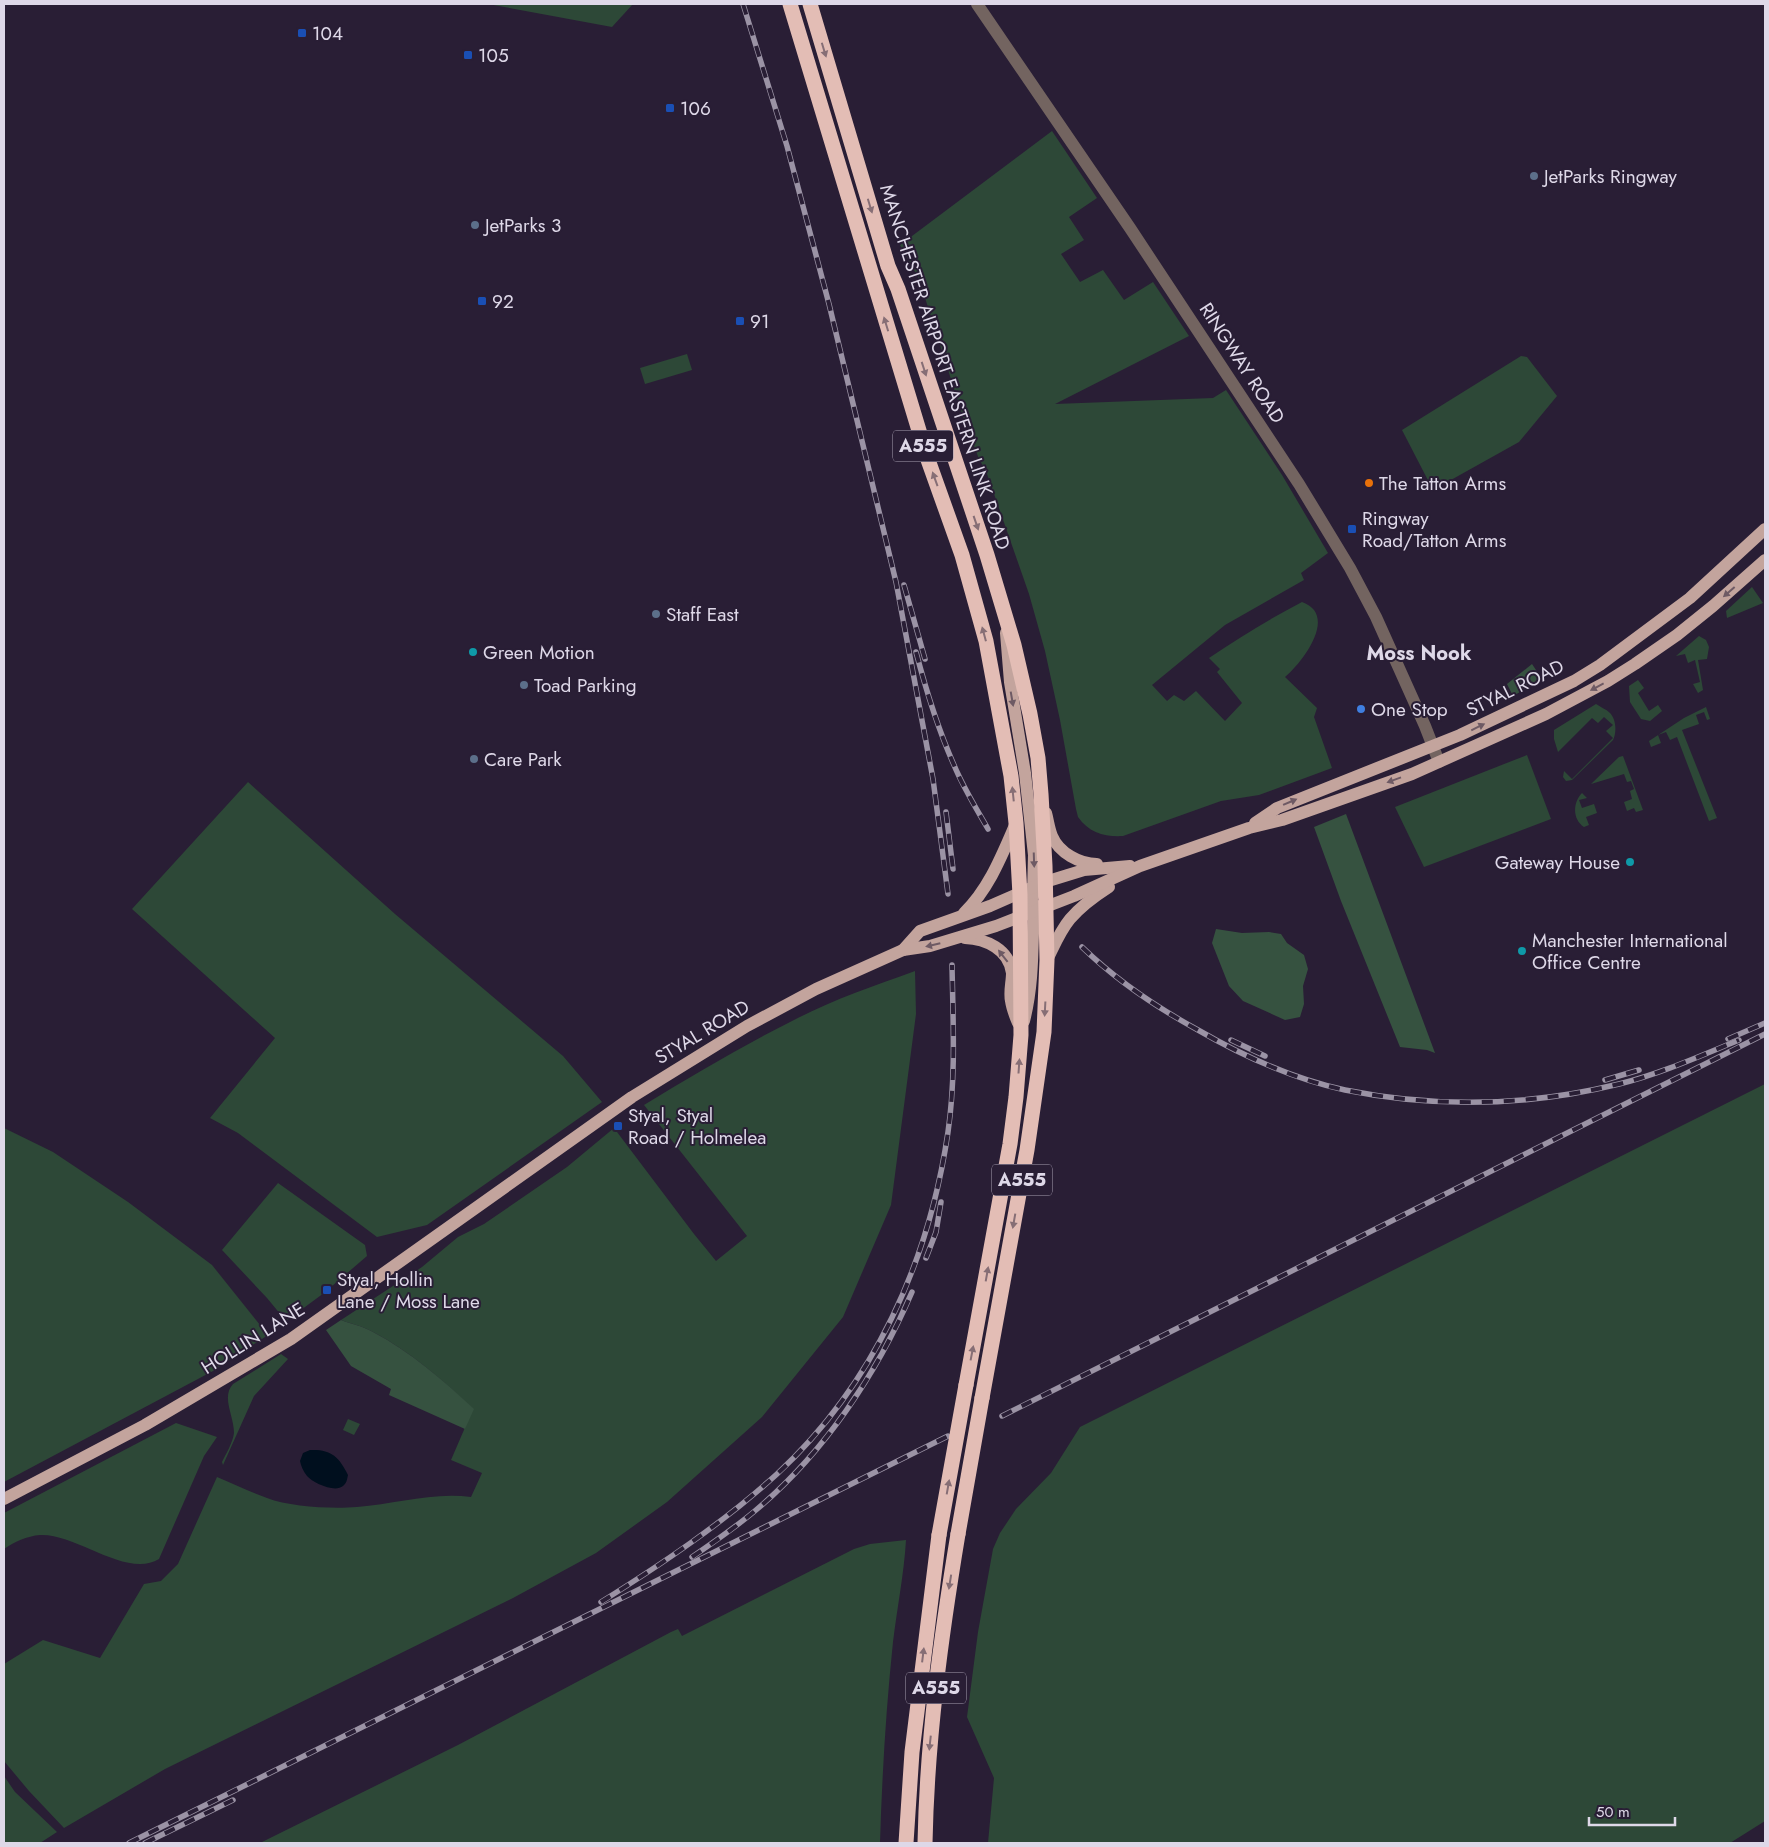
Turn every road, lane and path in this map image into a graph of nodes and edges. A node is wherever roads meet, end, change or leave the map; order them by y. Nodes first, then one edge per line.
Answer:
1 (790, 4) edge
2 (810, 4) edge
3 (977, 4) edge
4 (1765, 529) edge
5 (1765, 560) edge
6 (1005, 615) junction
7 (1433, 745) junction
8 (1439, 762) junction
9 (1041, 794) junction
10 (1016, 823) junction
11 (1249, 828) junction
12 (1140, 866) junction
13 (1033, 888) junction
14 (1033, 911) junction
15 (960, 917) junction
16 (959, 938) junction
17 (903, 950) junction
18 (1047, 960) junction
19 (1021, 1035) junction
20 (532, 1168) joint
21 (4, 1500) edge
22 (906, 1843) edge
23 (925, 1843) edge

10 -> 1 highway, MANCHESTER AIRPORT EASTERN LINK ROAD / A555
2 -> 6 highway, MANCHESTER AIRPORT EASTERN LINK ROAD / A555
3 - 7 street, RINGWAY ROAD
7 -> 4 main road, STYAL ROAD
5 -> 8 main road, STYAL ROAD
6 - 9 highway, MANCHESTER AIRPORT EASTERN LINK ROAD / A555
6 -> 13 main road, A555
7 - 8 street, RINGWAY ROAD
11 -> 7 main road, STYAL ROAD
8 -> 11 main road, STYAL ROAD
9 - 12 main road, A555
9 - 13 highway, MANCHESTER AIRPORT EASTERN LINK ROAD / A555
10 - 13 highway, MANCHESTER AIRPORT EASTERN LINK ROAD / A555
10 - 15 main road
11 - 12 main road, STYAL ROAD
12 - 13 main road, STYAL ROAD
12 - 14 main road, STYAL ROAD
12 - 18 main road, A555
13 - 14 highway, MANCHESTER AIRPORT EASTERN LINK ROAD / A555
13 - 14 highway, MANCHESTER AIRPORT EASTERN LINK ROAD / A555
13 - 15 main road, STYAL ROAD
14 - 16 main road, STYAL ROAD
14 - 18 highway, MANCHESTER AIRPORT EASTERN LINK ROAD / A555
14 - 19 highway, MANCHESTER AIRPORT EASTERN LINK ROAD / A555
15 - 17 main road, STYAL ROAD
16 -> 17 main road, STYAL ROAD
19 -> 16 main road
17 - 20 main road, STYAL ROAD
18 -> 23 highway, MANCHESTER AIRPORT EASTERN LINK ROAD / A555, bridge
22 -> 19 highway, MANCHESTER AIRPORT EASTERN LINK ROAD / A555, bridge
20 - 21 main road, HOLLIN LANE

